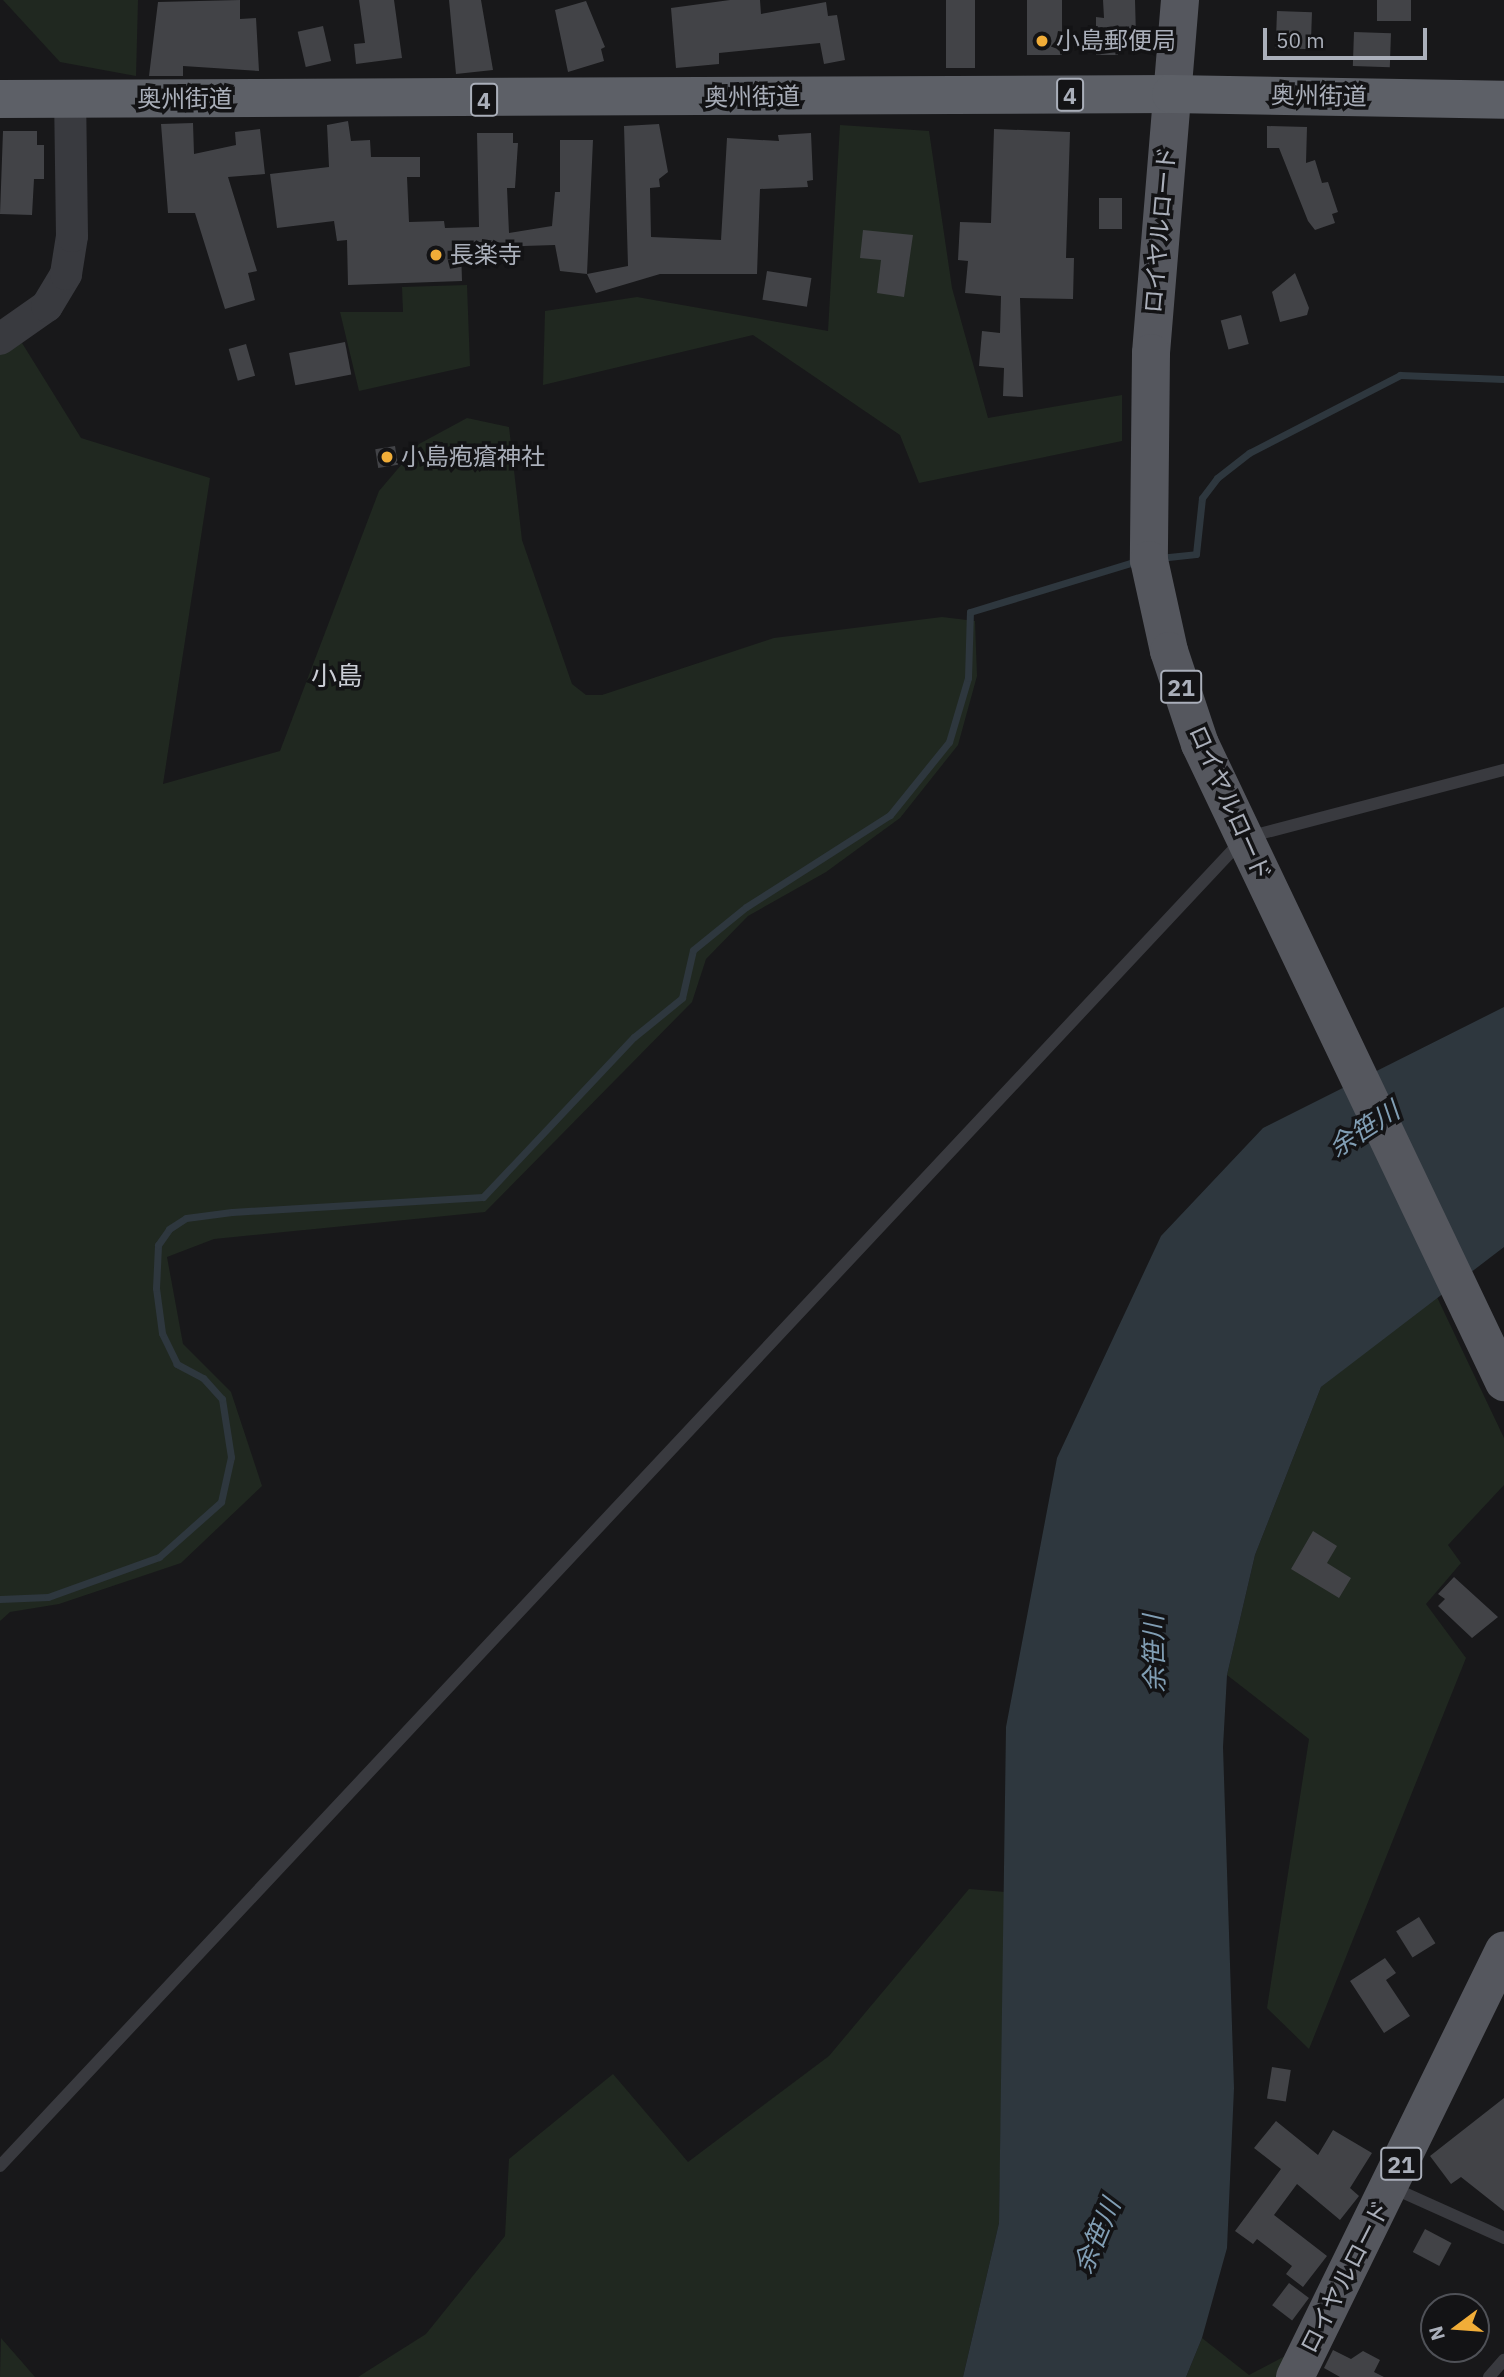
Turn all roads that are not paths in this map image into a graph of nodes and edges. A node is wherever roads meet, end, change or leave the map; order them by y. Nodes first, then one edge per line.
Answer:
1 (1180, 0) edge
2 (1171, 94) junction
3 (0, 99) edge
4 (70, 99) junction
5 (1504, 100) edge
6 (0, 339) edge
7 (1504, 771) edge
8 (1244, 838) junction
9 (1504, 1382) edge
10 (1504, 1950) edge
11 (0, 2166) edge
12 (1391, 2187) junction
13 (1504, 2238) edge
14 (1504, 2360) edge
15 (1295, 2377) edge
16 (1489, 2377) edge

1 - 2 main road, ロイヤルロード
2 - 4 highway, 奥州街道 / 4
2 - 5 highway, 奥州街道 / 4
2 - 8 main road, ロイヤルロード / 21
3 - 4 highway, 奥州街道 / 4
4 - 6 street
7 - 8 lane
8 - 9 main road, ロイヤルロード / 21
8 - 11 lane
10 - 12 main road, ロイヤルロード / 21
12 - 13 lane
12 - 15 main road, ロイヤルロード / 21
14 - 16 lane

